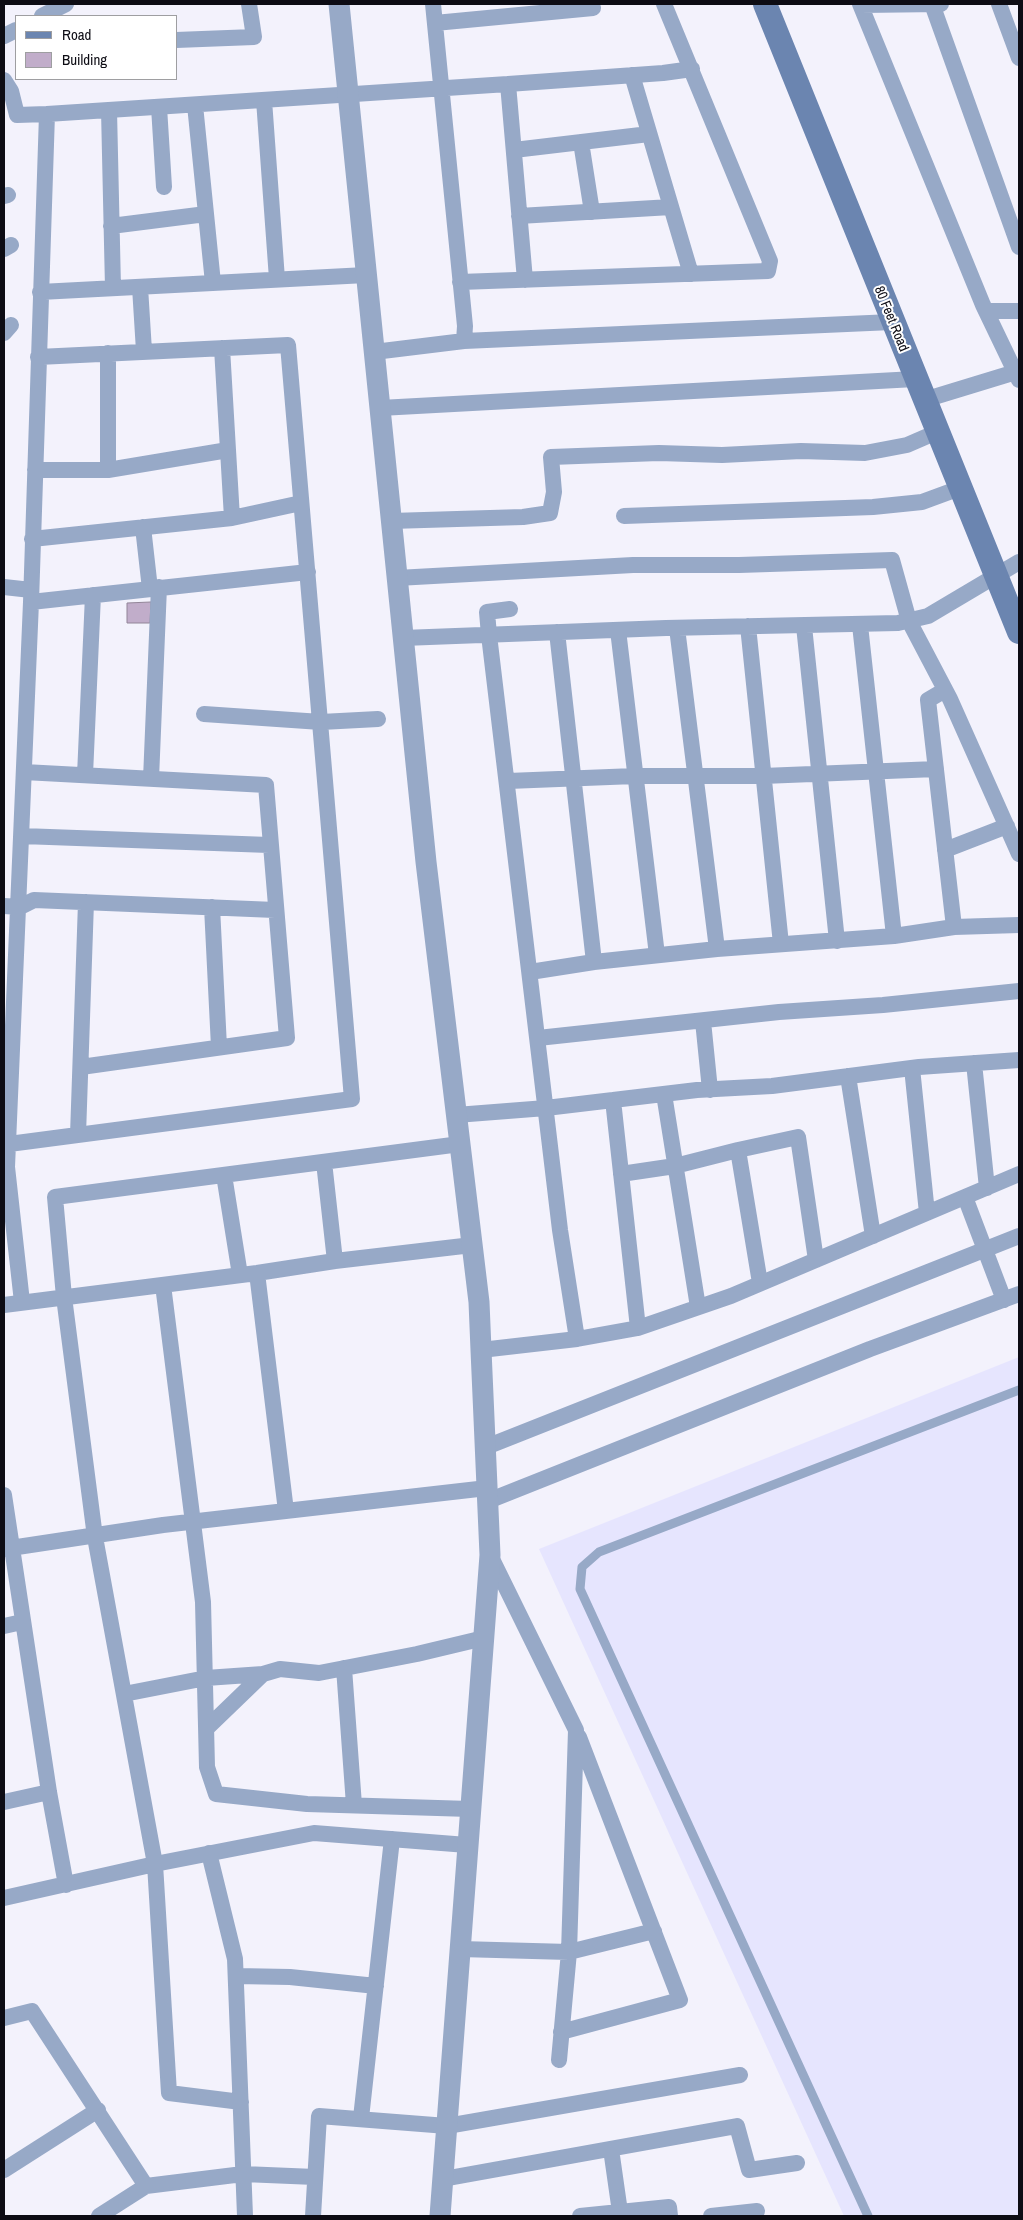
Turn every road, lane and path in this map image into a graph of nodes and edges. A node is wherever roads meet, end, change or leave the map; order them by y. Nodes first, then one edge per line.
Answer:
1 (66, 4) edge
2 (249, 4) edge
3 (339, 4) edge
4 (433, 4) edge
5 (591, 4) edge
6 (664, 4) edge
7 (765, 4) edge
8 (860, 4) edge
9 (932, 4) edge
10 (940, 4) edge
11 (1000, 4) edge
12 (502, 10) edge
13 (44, 15) edge
14 (435, 23) junction
15 (178, 40) edge
16 (1019, 58) edge
17 (692, 68) junction
18 (632, 75) junction
19 (4, 80) edge
20 (508, 84) junction
21 (441, 87) junction
22 (348, 95) junction
23 (264, 100) junction
24 (195, 105) junction
25 (159, 107) junction
26 (109, 110) junction
27 (46, 114) junction
28 (10, 118) edge
29 (649, 134) junction
30 (581, 142) junction
31 (514, 150) junction
32 (164, 187) dead end
33 (671, 207) junction
34 (592, 212) junction
35 (206, 214) junction
36 (519, 216) junction
37 (112, 226) junction
38 (1019, 247) edge
39 (691, 274) junction
40 (366, 275) junction
41 (277, 279) junction
42 (525, 280) junction
43 (460, 282) junction
44 (213, 283) junction
45 (140, 287) junction
46 (113, 288) junction
47 (40, 292) junction
48 (986, 311) junction
49 (1019, 311) edge
50 (892, 322) junction
51 (464, 341) junction
52 (222, 348) junction
53 (144, 351) junction
54 (374, 352) junction
55 (108, 353) junction
56 (38, 356) junction
57 (1018, 374) edge
58 (920, 389) junction
59 (380, 408) junction
60 (937, 432) junction
61 (228, 450) junction
62 (35, 470) junction
63 (108, 470) junction
64 (960, 488) junction
65 (301, 503) junction
66 (624, 516) dead end
67 (232, 518) junction
68 (391, 521) junction
69 (143, 528) junction
70 (32, 539) junction
71 (1019, 562) edge
72 (308, 572) junction
73 (996, 577) junction
74 (397, 578) junction
75 (4, 588) edge
76 (154, 588) junction
77 (93, 595) junction
78 (31, 596) junction
79 (510, 609) dead end
80 (909, 620) junction
81 (860, 625) junction
82 (748, 626) junction
83 (804, 626) junction
84 (677, 628) junction
85 (618, 630) junction
86 (557, 632) junction
87 (1019, 632) edge
88 (489, 634) junction
89 (403, 638) junction
90 (945, 690) junction
91 (204, 714) dead end
92 (378, 719) dead end
93 (321, 722) junction
94 (936, 769) junction
95 (876, 770) junction
96 (24, 772) junction
97 (820, 774) junction
98 (85, 775) junction
99 (696, 775) junction
100 (634, 776) junction
101 (763, 776) junction
102 (151, 779) junction
103 (573, 779) junction
104 (508, 780) junction
105 (1006, 826) junction
106 (22, 836) junction
107 (269, 845) junction
108 (945, 850) junction
109 (1019, 854) edge
110 (86, 902) junction
111 (12, 906) edge
112 (212, 907) junction
113 (275, 910) junction
114 (1019, 925) edge
115 (954, 927) junction
116 (894, 936) junction
117 (837, 941) junction
118 (781, 944) junction
119 (717, 949) junction
120 (657, 955) junction
121 (594, 962) junction
122 (530, 972) junction
123 (1019, 991) edge
124 (9, 1015) edge
125 (703, 1021) junction
126 (538, 1038) junction
127 (219, 1048) junction
128 (1019, 1060) edge
129 (974, 1063) junction
130 (80, 1066) junction
131 (912, 1068) junction
132 (848, 1076) junction
133 (710, 1090) junction
134 (664, 1094) junction
135 (613, 1100) junction
136 (546, 1108) junction
137 (456, 1115) junction
138 (78, 1135) junction
139 (8, 1144) junction
140 (460, 1144) junction
141 (738, 1150) junction
142 (324, 1162) junction
143 (675, 1166) junction
144 (621, 1174) junction
145 (1019, 1174) edge
146 (224, 1175) junction
147 (987, 1188) junction
148 (965, 1197) junction
149 (927, 1213) junction
150 (873, 1236) junction
151 (1019, 1236) edge
152 (472, 1245) junction
153 (985, 1250) junction
154 (816, 1260) junction
155 (335, 1261) junction
156 (257, 1273) junction
157 (240, 1275) junction
158 (760, 1284) junction
159 (164, 1285) junction
160 (1019, 1294) edge
161 (64, 1298) junction
162 (1004, 1300) junction
163 (22, 1302) junction
164 (4, 1305) edge
165 (698, 1307) junction
166 (638, 1328) junction
167 (577, 1338) junction
168 (481, 1350) junction
169 (1019, 1390) edge
170 (486, 1446) junction
171 (488, 1494) junction
172 (4, 1495) edge
173 (286, 1511) junction
174 (192, 1522) junction
175 (95, 1537) junction
176 (8, 1548) edge
177 (490, 1555) junction
178 (22, 1622) junction
179 (4, 1626) edge
180 (484, 1638) junction
181 (344, 1668) junction
182 (263, 1674) junction
183 (206, 1678) junction
184 (124, 1694) junction
185 (207, 1728) junction
186 (576, 1730) junction
187 (49, 1792) junction
188 (4, 1802) edge
189 (354, 1806) junction
190 (470, 1809) junction
191 (392, 1839) junction
192 (467, 1845) junction
193 (209, 1852) junction
194 (155, 1864) junction
195 (66, 1885) junction
196 (4, 1898) edge
197 (654, 1931) junction
198 (460, 1949) junction
199 (569, 1952) junction
200 (236, 1976) junction
201 (376, 1986) junction
202 (4, 2018) edge
203 (561, 2032) junction
204 (559, 2060) dead end
205 (740, 2075) dead end
206 (241, 2102) junction
207 (98, 2110) junction
208 (361, 2118) junction
209 (447, 2126) junction
210 (611, 2149) junction
211 (797, 2163) dead end
212 (5, 2166) edge
213 (243, 2174) junction
214 (315, 2177) junction
215 (443, 2179) junction
216 (146, 2186) junction
217 (757, 2211) dead end
218 (620, 2212) junction
219 (99, 2216) edge
220 (245, 2216) edge
221 (313, 2216) edge
222 (440, 2216) edge
223 (580, 2216) edge
224 (670, 2216) edge
225 (712, 2216) edge
226 (868, 2216) edge

1 - 13 street
2 - 15 street
3 - 22 street
4 - 14 street
5 - 12 street
6 - 17 street
7 - 50 main road, 80 Feet Road
8 - 9 street
8 - 48 street
9 - 10 street
9 - 38 street
11 - 16 street
12 - 14 street
14 - 21 street
17 - 18 street
17 - 39 street
18 - 20 street
18 - 29 street
19 - 28 street
20 - 21 street
20 - 31 street
21 - 22 street
21 - 43 street
22 - 23 street
22 - 40 street
23 - 24 street
23 - 41 street
24 - 25 street
24 - 35 street
25 - 26 street
25 - 32 street
26 - 27 street
26 - 37 street
27 - 28 street
27 - 47 street
29 - 30 street
29 - 33 street
30 - 31 street
30 - 34 street
31 - 36 street
33 - 34 street
33 - 39 street
34 - 36 street
35 - 37 street
35 - 44 street
36 - 42 street
37 - 46 street
39 - 42 street
40 - 41 street
40 - 54 street
41 - 44 street
42 - 43 street
43 - 51 street
44 - 45 street
45 - 46 street
45 - 53 street
46 - 47 street
47 - 56 street
48 - 49 street
48 - 57 street
50 - 51 street
50 - 58 main road, 80 Feet Road
51 - 54 street
52 - 53 street
52 - 61 street
52 - 65 street
53 - 55 street
54 - 59 street
55 - 56 street
55 - 63 street
56 - 62 street
57 - 58 street
58 - 59 street
58 - 60 main road, 80 Feet Road
59 - 68 street
60 - 64 main road, 80 Feet Road
60 - 68 street
61 - 63 street
61 - 67 street
62 - 63 street
62 - 70 street
64 - 66 street
64 - 73 main road, 80 Feet Road
65 - 67 street
65 - 72 street
67 - 69 street
68 - 74 street
69 - 70 street
69 - 76 street
70 - 78 street
71 - 73 street
72 - 76 street
72 - 93 street
73 - 80 street
73 - 87 main road, 80 Feet Road
74 - 80 street
74 - 89 street
75 - 78 street
76 - 77 street
76 - 102 street
77 - 78 street
77 - 98 street
78 - 96 street
79 - 88 street
80 - 81 street
80 - 90 street
81 - 83 street
81 - 95 street
82 - 83 street
82 - 84 street
82 - 101 street
83 - 97 street
84 - 85 street
84 - 99 street
85 - 86 street
85 - 100 street
86 - 88 street
86 - 103 street
88 - 89 street
88 - 104 street
89 - 137 street
90 - 94 street
90 - 105 street
91 - 93 street
92 - 93 street
93 - 138 street
94 - 95 street
94 - 108 street
95 - 97 street
95 - 116 street
96 - 98 street
96 - 106 street
97 - 101 street
97 - 117 street
98 - 102 street
99 - 100 street
99 - 101 street
99 - 119 street
100 - 103 street
100 - 120 street
101 - 118 street
102 - 107 street
103 - 104 street
103 - 121 street
104 - 122 street
105 - 108 street
105 - 109 street
106 - 107 street
106 - 111 street
107 - 113 street
108 - 115 street
110 - 111 street
110 - 112 street
110 - 130 street
111 - 124 street
112 - 113 street
112 - 127 street
113 - 127 street
114 - 115 street
115 - 116 street
116 - 117 street
117 - 118 street
118 - 119 street
119 - 120 street
120 - 121 street
121 - 122 street
122 - 126 street
123 - 125 street
124 - 139 street
125 - 126 street
125 - 133 street
126 - 136 street
127 - 130 street
128 - 129 street
129 - 131 street
129 - 147 street
130 - 138 street
131 - 132 street
131 - 149 street
132 - 133 street
132 - 150 street
133 - 134 street
134 - 135 street
134 - 143 street
135 - 136 street
135 - 144 street
136 - 137 street
136 - 167 street
137 - 140 street
138 - 139 street
139 - 163 street
140 - 142 street
140 - 152 street
141 - 143 street
141 - 154 street
141 - 158 street
142 - 146 street
142 - 155 street
143 - 144 street
143 - 165 street
144 - 166 street
145 - 147 street
146 - 157 street
146 - 161 street
147 - 148 street
148 - 149 street
148 - 153 street
149 - 150 street
150 - 154 street
151 - 153 street
152 - 155 street
152 - 168 street
153 - 162 street
153 - 170 street
154 - 158 street
155 - 156 street
156 - 157 street
156 - 173 street
157 - 159 street
158 - 165 street
159 - 161 street
159 - 174 street
160 - 162 street
161 - 163 street
161 - 175 street
162 - 171 street
163 - 164 street
165 - 166 street
166 - 167 street
167 - 168 street
168 - 170 street
169 - 226 lane
170 - 171 street
171 - 173 street
171 - 177 street
172 - 176 street
173 - 174 street
174 - 175 street
174 - 183 street
175 - 176 street
175 - 184 street
176 - 178 street
177 - 180 street
177 - 186 street
178 - 179 street
178 - 187 street
180 - 181 street
180 - 190 street
181 - 182 street
181 - 189 street
182 - 183 street
182 - 185 street
183 - 184 street
183 - 185 street
184 - 194 street
185 - 189 street
186 - 197 street
186 - 199 street
187 - 188 street
187 - 195 street
189 - 190 street
190 - 192 street
191 - 192 street
191 - 193 street
191 - 201 street
192 - 198 street
193 - 194 street
193 - 200 street
194 - 195 street
194 - 206 street
195 - 196 street
197 - 199 street
197 - 203 street
198 - 199 street
198 - 209 street
199 - 203 street
200 - 201 street
200 - 206 street
201 - 208 street
202 - 207 street
203 - 204 street
205 - 209 street
206 - 213 street
207 - 212 street
207 - 216 street
208 - 209 street
208 - 214 street
209 - 215 street
210 - 211 street
210 - 215 street
210 - 218 street
213 - 214 street
213 - 216 street
213 - 220 street
214 - 221 street
215 - 222 street
216 - 219 street
217 - 225 street
218 - 223 street
218 - 224 street

